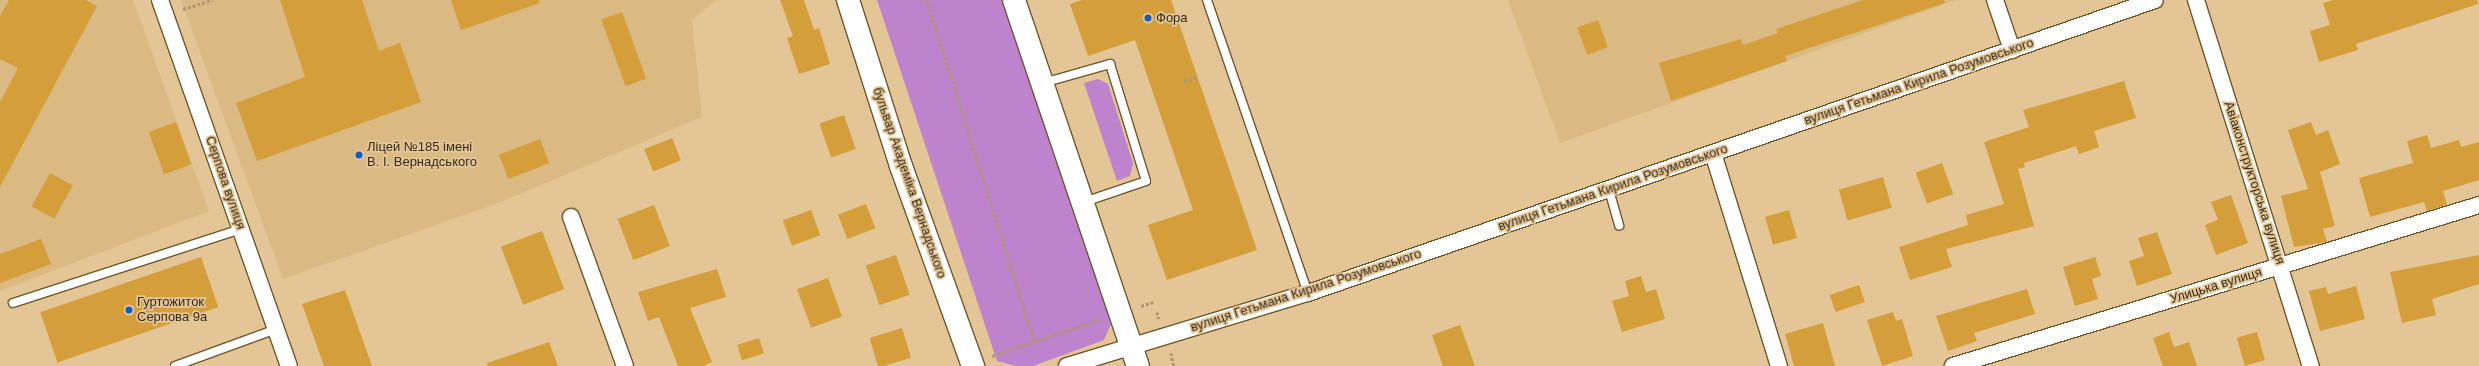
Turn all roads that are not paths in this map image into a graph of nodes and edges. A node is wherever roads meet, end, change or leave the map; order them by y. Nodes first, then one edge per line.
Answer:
1 (848, 0) edge
2 (1014, 0) edge
3 (1207, 0) edge
4 (1995, 0) edge
5 (2155, 0) edge
6 (2196, 0) edge
7 (163, 7) edge
8 (2012, 50) junction
9 (1043, 83) junction
10 (1713, 153) junction
11 (1609, 190) junction
12 (1084, 202) junction
13 (2479, 205) edge
14 (571, 218) dead end
15 (1620, 226) dead end
16 (241, 229) junction
17 (2280, 266) junction
18 (1308, 293) junction
19 (14, 304) dead end
20 (276, 330) junction
21 (1131, 344) junction
22 (980, 362) edge
23 (175, 366) edge
24 (289, 366) edge
25 (626, 366) edge
26 (1067, 366) edge
27 (1138, 366) edge
28 (1779, 366) edge
29 (1953, 366) edge
30 (2311, 366) edge

1 - 22 main road, бульвар Академіка Вернадського
2 - 9 main road
3 - 18 lane
4 - 8 street
5 - 8 street, вулиця Гетьмана Кирила Розумовського
6 - 17 street, Авіаконструкторська вулиця
7 - 16 street, Серпова вулиця
8 - 10 street, вулиця Гетьмана Кирила Розумовського
9 - 12 main road
9 - 12 lane
10 - 11 street, вулиця Гетьмана Кирила Розумовського
10 - 28 street
11 - 15 lane
11 - 18 street, вулиця Гетьмана Кирила Розумовського
12 - 21 main road
13 - 17 street, Улицька вулиця
14 - 25 street
16 - 19 lane
16 - 20 street, Серпова вулиця
17 - 29 street, Улицька вулиця
17 - 30 street, Авіаконструкторська вулиця
18 - 21 street, вулиця Гетьмана Кирила Розумовського
20 - 23 lane
20 - 24 street, Серпова вулиця
21 - 26 street, вулиця Гетьмана Кирила Розумовського
21 - 27 main road

